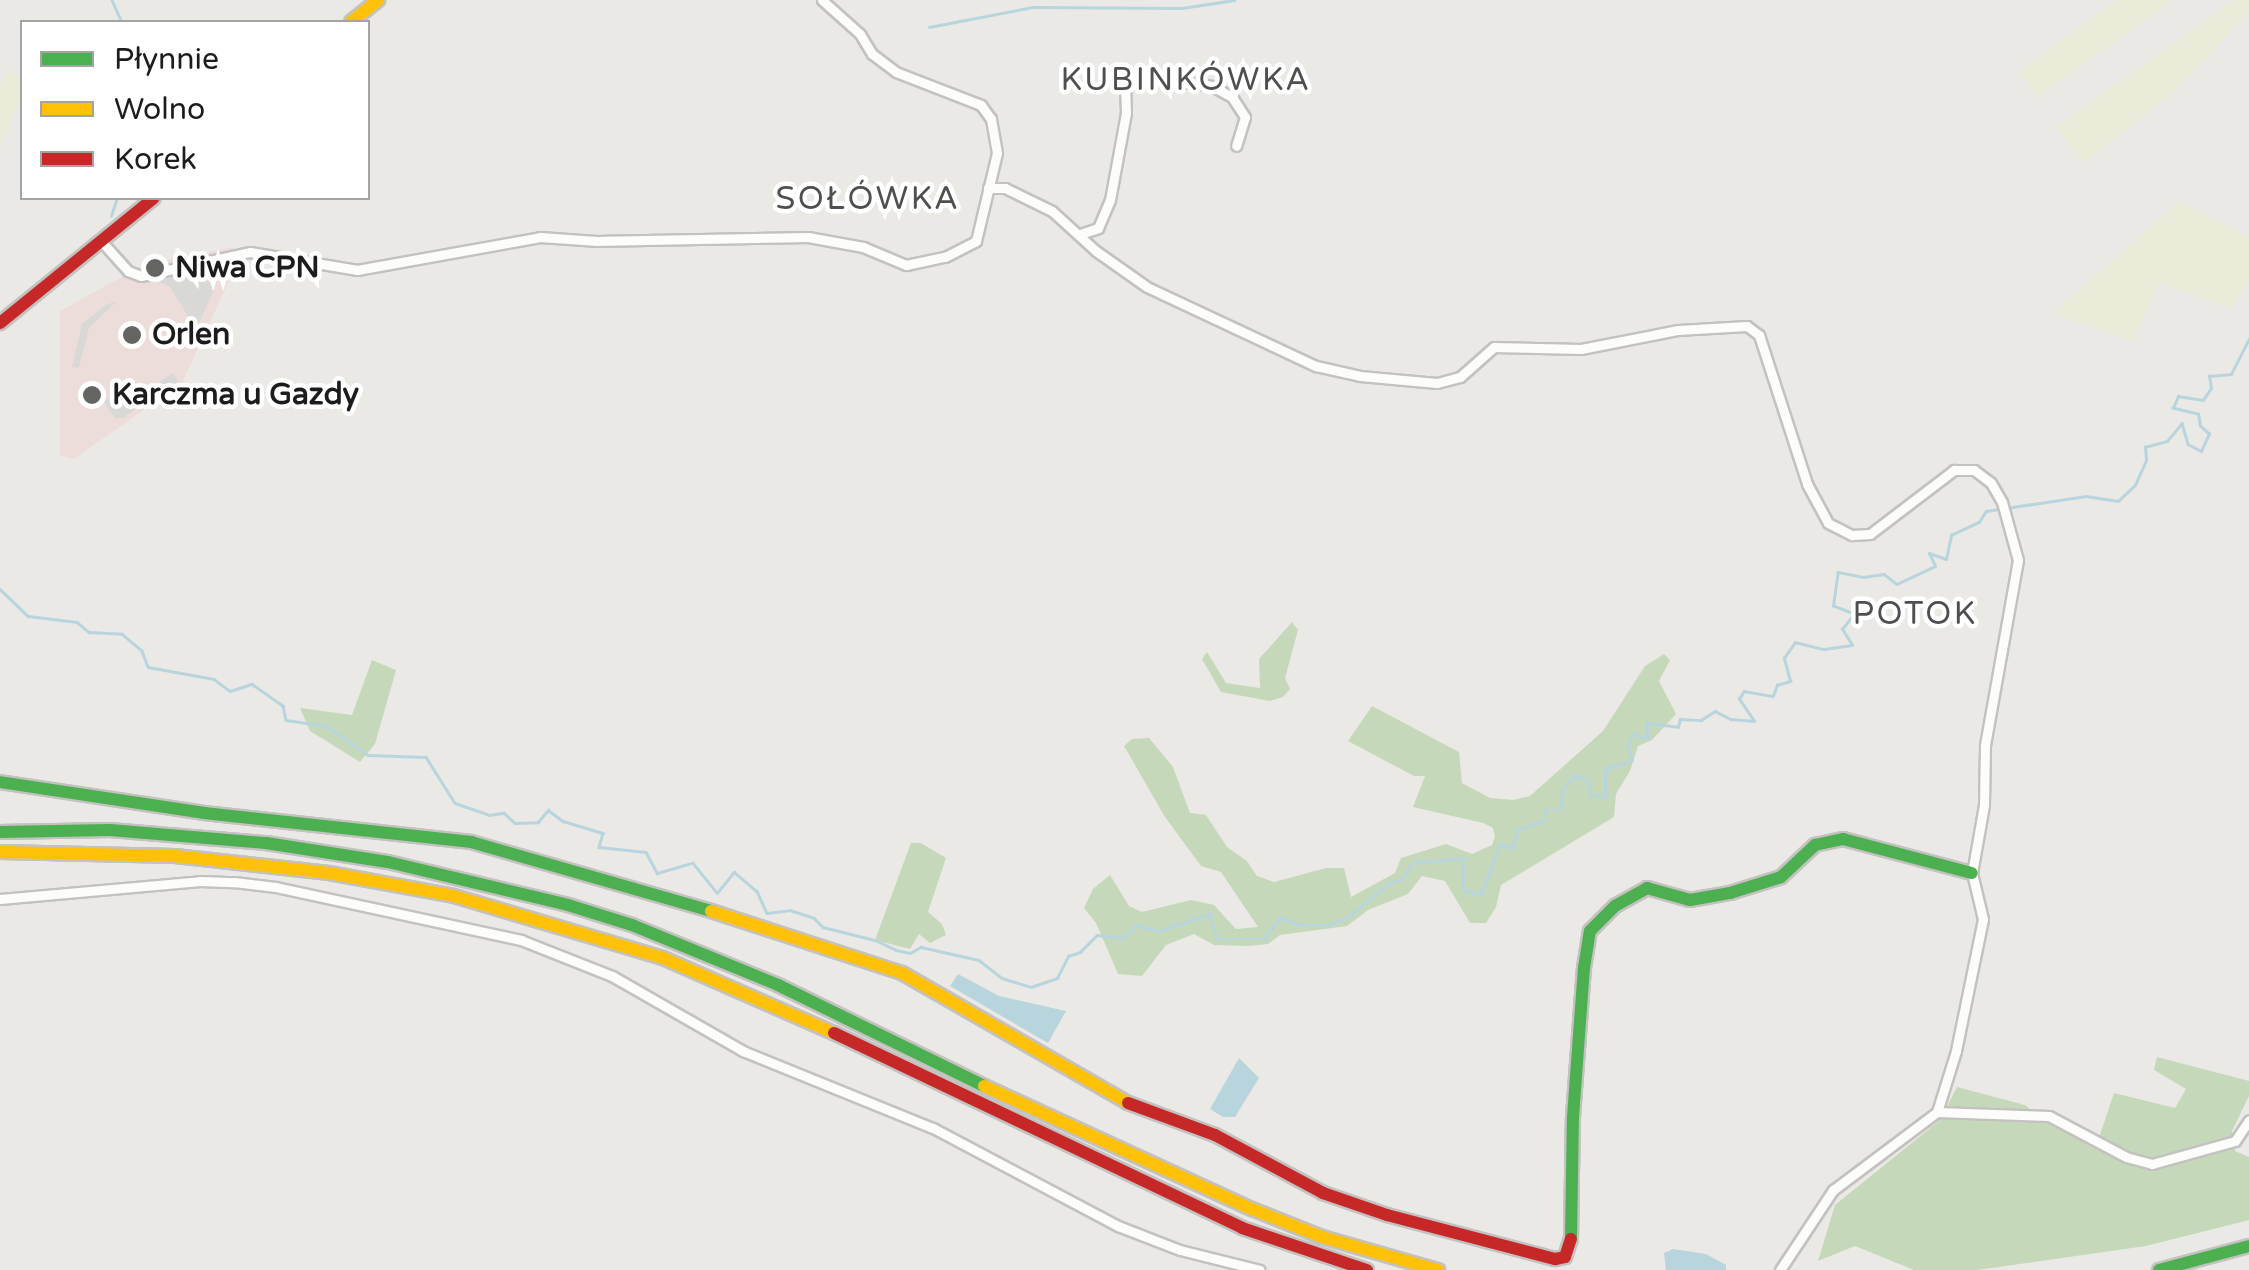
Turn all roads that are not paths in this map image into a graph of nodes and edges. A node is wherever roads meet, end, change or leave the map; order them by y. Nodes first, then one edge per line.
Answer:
1 (378, 0) edge
2 (822, 0) edge
3 (353, 20) edge
4 (1236, 146) dead end
5 (988, 188) junction
6 (152, 200) edge
7 (1080, 234) junction
8 (102, 242) junction
9 (0, 323) edge
10 (0, 782) edge
11 (0, 832) edge
12 (0, 852) edge
13 (1972, 874) junction
14 (0, 899) edge
15 (1938, 1112) junction
16 (2249, 1120) edge
17 (2249, 1246) edge
18 (1260, 1270) edge
19 (1367, 1270) edge
20 (1438, 1270) edge
21 (1780, 1270) edge
22 (2159, 1270) edge

1 - 3 main road
2 - 5 street
4 - 7 street
5 - 7 street
5 - 8 street
6 - 8 main road
7 - 13 street
8 - 9 main road
10 - 13 main road
11 - 20 main road
12 - 19 main road
13 - 15 street
14 - 18 street
15 - 16 street
15 - 21 street
17 - 22 main road

